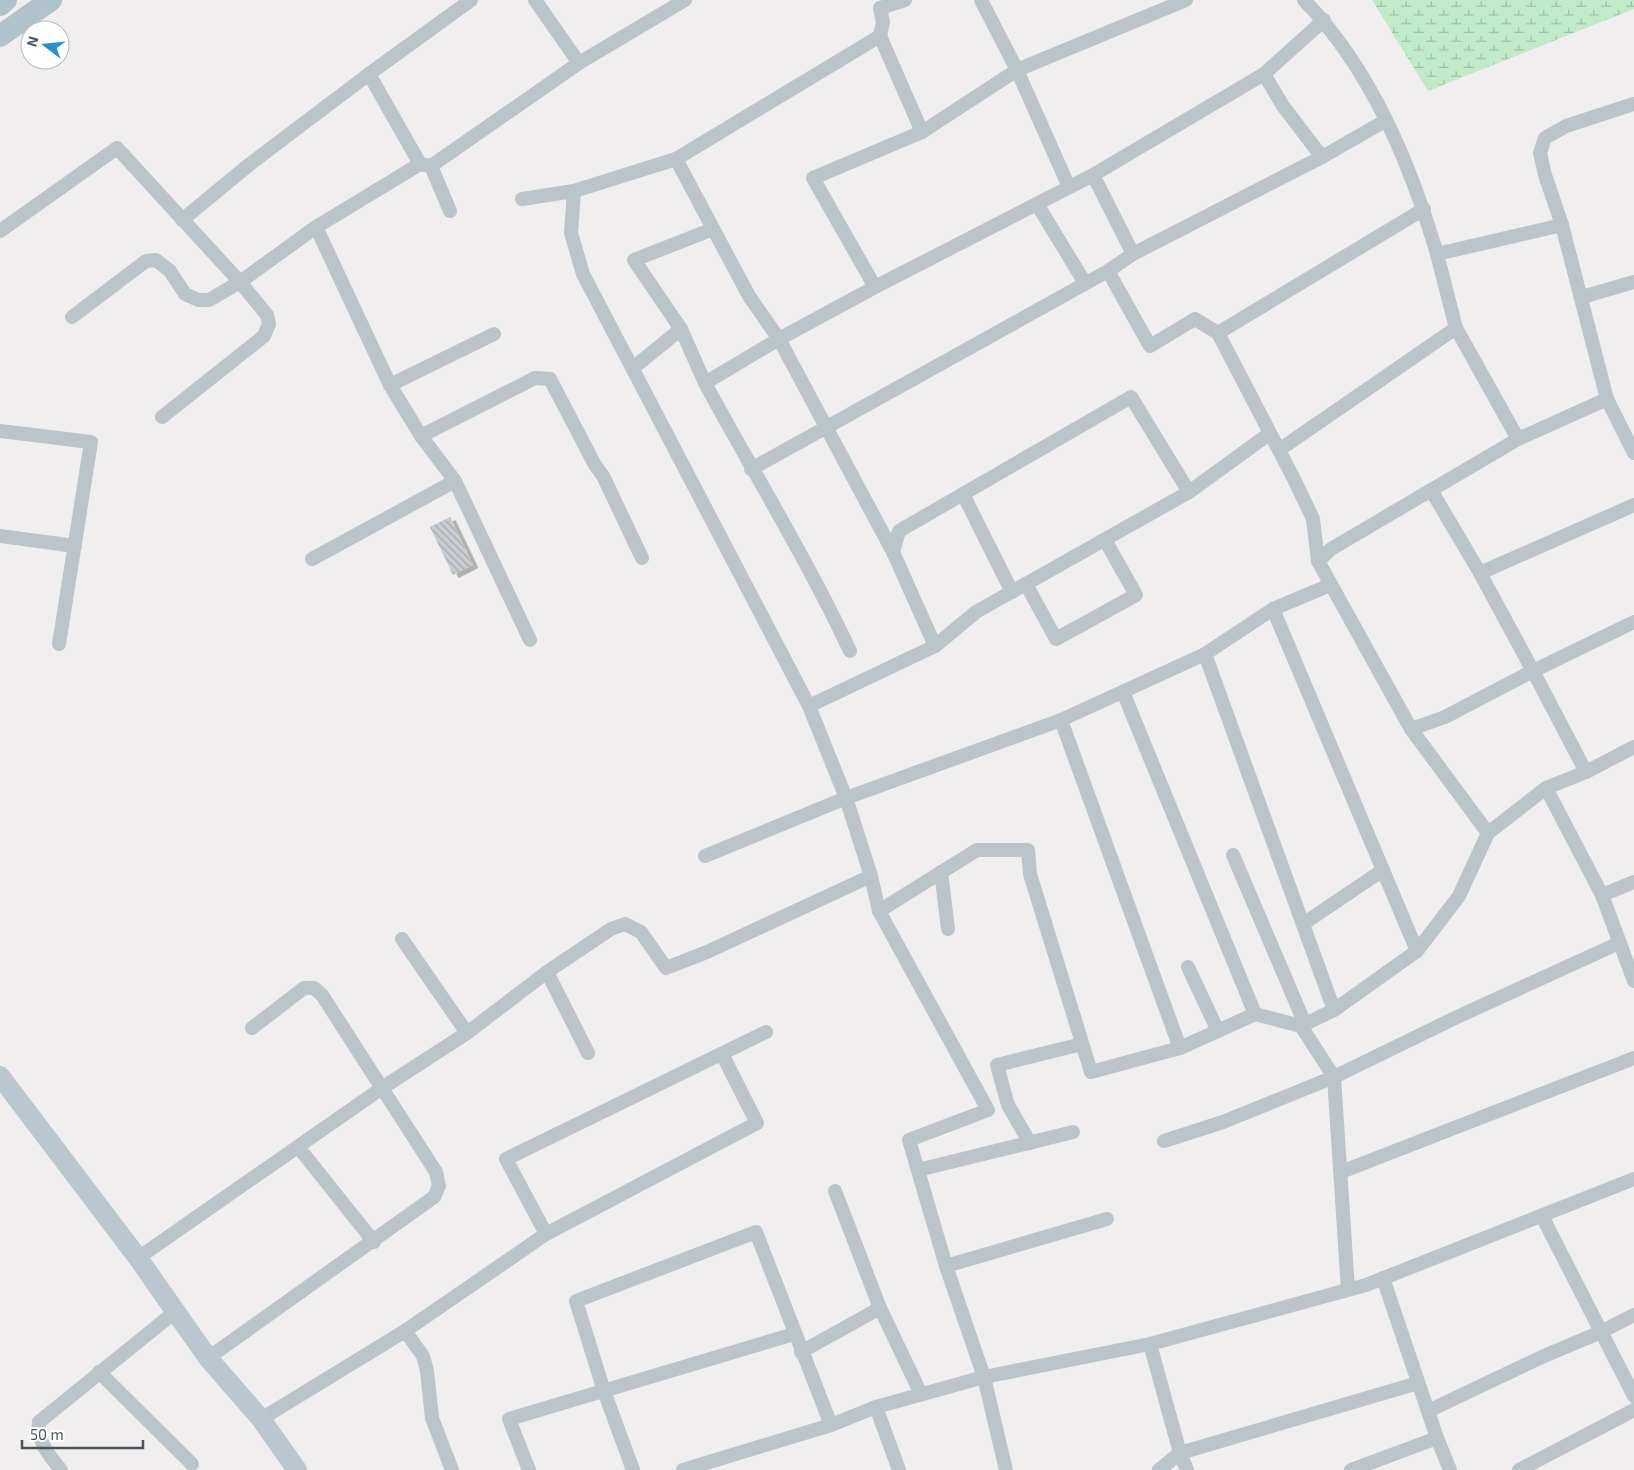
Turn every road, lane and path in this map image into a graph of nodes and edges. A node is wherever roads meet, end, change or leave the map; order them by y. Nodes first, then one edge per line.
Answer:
1 (6, 0) edge
2 (51, 0) edge
3 (471, 0) edge
4 (535, 0) edge
5 (685, 0) edge
6 (905, 0) edge
7 (981, 0) edge
8 (1186, 0) edge
9 (1304, 0) edge
10 (878, 4) edge
11 (0, 5) edge
12 (1324, 20) junction
13 (0, 36) edge
14 (880, 36) junction
15 (579, 63) junction
16 (1017, 70) junction
17 (369, 74) junction
18 (1264, 74) junction
19 (1634, 105) edge
20 (1385, 121) junction
21 (922, 132) junction
22 (1322, 157) junction
23 (676, 159) junction
24 (426, 165) junction
25 (1093, 175) junction
26 (1069, 186) junction
27 (574, 190) junction
28 (522, 199) dead end
29 (1037, 204) junction
30 (1424, 209) junction
31 (450, 211) dead end
32 (182, 220) junction
33 (1562, 224) junction
34 (316, 227) junction
35 (713, 229) junction
36 (0, 231) edge
37 (1133, 254) junction
38 (1437, 254) junction
39 (1108, 270) junction
40 (240, 282) junction
41 (1634, 282) edge
42 (1085, 283) junction
43 (875, 287) junction
44 (1582, 297) junction
45 (72, 317) dead end
46 (1456, 328) junction
47 (681, 330) junction
48 (1218, 333) junction
49 (494, 334) dead end
50 (779, 339) junction
51 (634, 368) junction
52 (705, 382) junction
53 (390, 385) junction
54 (1607, 399) junction
55 (162, 417) dead end
56 (825, 427) junction
57 (0, 432) edge
58 (1269, 434) junction
59 (421, 436) junction
60 (1518, 439) junction
61 (1279, 450) junction
62 (1634, 453) edge
63 (751, 470) junction
64 (455, 481) junction
65 (1431, 490) junction
66 (1189, 492) junction
67 (963, 494) junction
68 (1634, 505) edge
69 (0, 536) edge
70 (1105, 540) junction
71 (75, 546) junction
72 (893, 552) junction
73 (642, 558) dead end
74 (312, 559) dead end
75 (1318, 561) junction
76 (1480, 573) junction
77 (1026, 584) junction
78 (1330, 585) junction
79 (1012, 592) junction
80 (1274, 609) junction
81 (1634, 622) edge
82 (530, 640) dead end
83 (59, 644) dead end
84 (935, 646) junction
85 (850, 652) dead end
86 (1205, 654) junction
87 (1534, 671) junction
88 (1123, 692) junction
89 (809, 706) junction
90 (1061, 720) junction
91 (1411, 729) junction
92 (1634, 747) edge
93 (1586, 772) junction
94 (1546, 788) junction
95 (846, 798) junction
96 (1488, 833) junction
97 (1233, 855) dead end
98 (705, 856) dead end
99 (1383, 870) junction
100 (940, 872) junction
101 (872, 876) junction
102 (1634, 882) edge
103 (1602, 895) junction
104 (879, 911) junction
105 (1303, 924) junction
106 (948, 929) dead end
107 (402, 939) dead end
108 (1619, 943) junction
109 (1417, 951) junction
110 (1188, 967) dead end
111 (547, 972) junction
112 (1634, 981) edge
113 (1334, 1010) junction
114 (1255, 1014) junction
115 (1303, 1025) junction
116 (252, 1028) dead end
117 (1218, 1031) junction
118 (766, 1032) dead end
119 (467, 1033) junction
120 (1082, 1044) junction
121 (1180, 1048) junction
122 (588, 1053) dead end
123 (722, 1054) junction
124 (1634, 1058) edge
125 (0, 1076) edge
126 (1334, 1077) junction
127 (382, 1088) junction
128 (1073, 1132) dead end
129 (1164, 1141) dead end
130 (1030, 1143) junction
131 (299, 1148) junction
132 (918, 1170) junction
133 (1341, 1172) junction
134 (1634, 1179) edge
135 (835, 1191) dead end
136 (1542, 1216) junction
137 (1106, 1219) dead end
138 (546, 1234) junction
139 (374, 1242) junction
140 (138, 1258) junction
141 (946, 1266) junction
142 (1383, 1278) junction
143 (1348, 1290) junction
144 (880, 1308) junction
145 (176, 1311) junction
146 (1634, 1315) edge
147 (405, 1331) junction
148 (1601, 1332) junction
149 (794, 1334) junction
150 (1150, 1344) junction
151 (801, 1352) junction
152 (208, 1358) junction
153 (99, 1372) junction
154 (984, 1377) junction
155 (1418, 1383) junction
156 (604, 1390) junction
157 (921, 1394) junction
158 (1634, 1396) edge
159 (876, 1406) junction
160 (1634, 1410) edge
161 (1428, 1411) junction
162 (262, 1419) junction
163 (831, 1425) junction
164 (1437, 1438) junction
165 (1180, 1453) junction
166 (192, 1464) dead end
167 (689, 1469) edge
168 (61, 1470) edge
169 (297, 1470) edge
170 (452, 1470) edge
171 (529, 1470) edge
172 (633, 1470) edge
173 (899, 1470) edge
174 (1006, 1470) edge
175 (1159, 1470) edge
176 (1187, 1470) edge
177 (1351, 1470) edge
178 (1450, 1470) edge
179 (1519, 1470) edge

1 - 11 main road
2 - 13 main road
3 - 17 street
4 - 15 street
5 - 15 street
6 - 10 street
7 - 16 street
8 - 16 street
9 - 12 street
10 - 14 street
12 - 18 street
12 - 20 street
14 - 21 street
14 - 23 street
15 - 24 street
16 - 21 street
16 - 26 street
17 - 24 street
17 - 32 street
18 - 22 street
18 - 25 street
19 - 33 street
20 - 22 street
20 - 30 street
21 - 43 street
22 - 37 street
23 - 27 street
23 - 35 street
24 - 31 street
24 - 34 street
25 - 26 street
25 - 37 street
26 - 29 street
27 - 28 street
27 - 51 street
29 - 42 street
29 - 43 street
30 - 38 street
30 - 48 street
32 - 36 street
32 - 40 street
33 - 38 street
33 - 44 street
34 - 40 street
34 - 53 street
35 - 47 street
35 - 50 street
37 - 39 street
38 - 46 street
39 - 42 street
39 - 48 street
40 - 45 street
40 - 55 street
41 - 44 street
42 - 56 street
43 - 50 street
44 - 54 street
46 - 60 street
46 - 61 street
47 - 51 street
47 - 52 street
48 - 58 street
49 - 53 street
50 - 52 street
50 - 56 street
51 - 89 street
52 - 63 street
53 - 59 street
54 - 60 street
54 - 62 street
56 - 63 street
56 - 72 street
57 - 71 street
58 - 61 street
58 - 66 street
59 - 64 street
59 - 73 street
60 - 65 street
61 - 75 street
63 - 85 street
64 - 74 street
64 - 82 street
65 - 75 street
65 - 76 street
66 - 67 street
66 - 70 street
67 - 72 street
67 - 79 street
68 - 76 street
69 - 71 street
70 - 77 street
70 - 77 street
71 - 83 street
72 - 84 street
75 - 78 street
76 - 87 street
77 - 79 street
78 - 80 street
78 - 91 street
79 - 84 street
80 - 86 street
80 - 99 street
81 - 87 street
84 - 89 street
86 - 88 street
86 - 105 street
87 - 91 street
87 - 93 street
88 - 90 street
88 - 114 street
89 - 95 street
90 - 95 street
90 - 121 street
91 - 96 street
92 - 93 street
93 - 94 street
94 - 96 street
94 - 103 street
95 - 98 street
95 - 101 street
96 - 109 street
97 - 115 street
99 - 105 street
99 - 109 street
100 - 104 street
100 - 106 street
100 - 120 street
101 - 104 street
101 - 111 street
102 - 103 street
103 - 108 street
104 - 132 street
105 - 113 street
107 - 119 street
108 - 112 street
108 - 126 street
109 - 113 street
110 - 117 street
111 - 119 street
111 - 122 street
113 - 115 street
114 - 115 street
114 - 117 street
115 - 126 street
116 - 127 street
117 - 121 street
118 - 123 street
119 - 127 street
120 - 121 street
120 - 130 street
123 - 138 street
123 - 138 street
124 - 133 street
125 - 140 street
126 - 129 street
126 - 133 street
127 - 131 street
127 - 139 street
128 - 130 street
130 - 132 street
131 - 139 street
131 - 140 street
132 - 141 street
133 - 143 street
134 - 136 street
135 - 144 street
136 - 142 street
136 - 148 street
137 - 141 street
138 - 147 street
139 - 152 street
140 - 145 street
141 - 154 street
142 - 143 street
142 - 155 street
143 - 150 street
144 - 151 street
144 - 157 street
145 - 152 street
145 - 153 street
146 - 148 street
147 - 162 street
147 - 170 street
148 - 158 street
148 - 161 street
149 - 151 street
149 - 156 street
149 - 156 street
150 - 154 street
150 - 165 street
151 - 163 street
152 - 162 street
153 - 166 street
153 - 168 street
154 - 157 street
154 - 174 street
155 - 161 street
155 - 165 street
156 - 171 street
156 - 172 street
157 - 159 street
159 - 163 street
159 - 173 street
160 - 179 street
161 - 164 street
162 - 169 street
163 - 167 street
164 - 177 street
164 - 178 street
165 - 175 street
165 - 176 street

